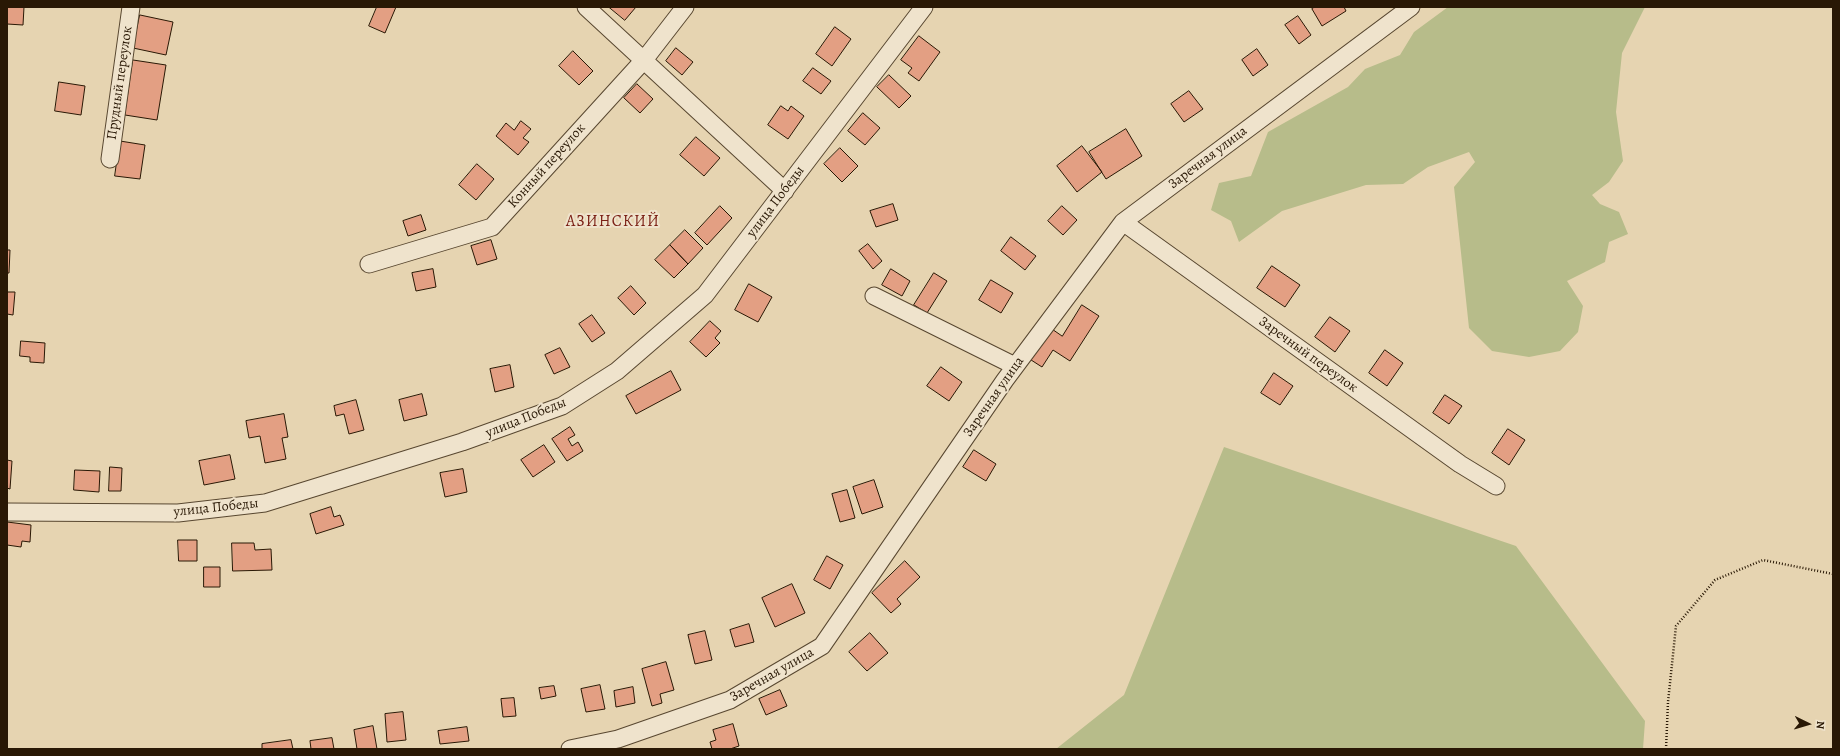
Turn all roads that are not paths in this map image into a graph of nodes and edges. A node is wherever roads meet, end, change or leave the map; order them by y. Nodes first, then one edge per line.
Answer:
1 (131, 7) edge
2 (586, 7) edge
3 (685, 7) edge
4 (924, 7) edge
5 (1411, 7) edge
6 (644, 60) junction
7 (110, 159) dead end
8 (785, 191) junction
9 (1122, 222) junction
10 (369, 264) dead end
11 (874, 296) dead end
12 (1015, 366) junction
13 (1496, 486) dead end
14 (7, 512) edge
15 (570, 749) edge

1 - 7 street, Прудный переулок
2 - 6 street
3 - 6 street, Конный переулок
4 - 8 street, улица Победы
5 - 9 street, Заречная улица
6 - 8 street
6 - 10 street, Конный переулок
8 - 14 street, улица Победы
9 - 12 street, Заречная улица
9 - 13 street, Заречный переулок
11 - 12 street
12 - 15 street, Заречная улица

